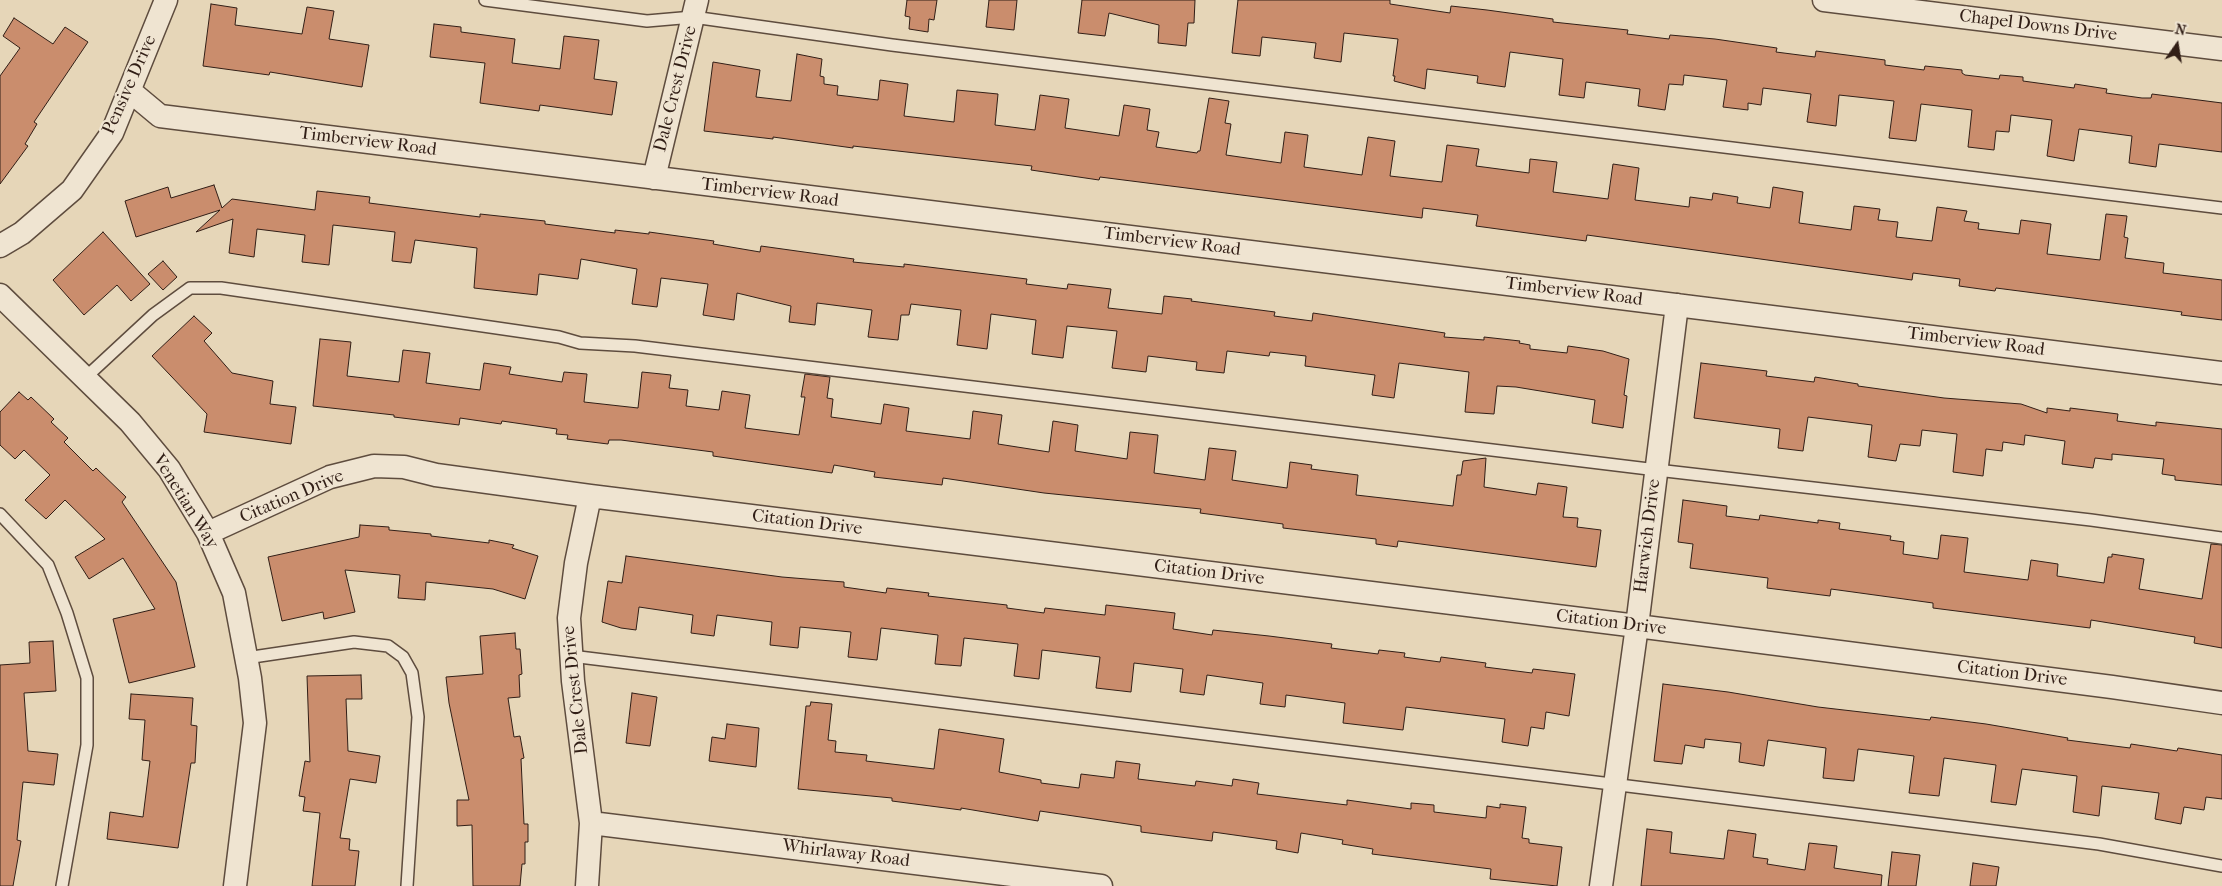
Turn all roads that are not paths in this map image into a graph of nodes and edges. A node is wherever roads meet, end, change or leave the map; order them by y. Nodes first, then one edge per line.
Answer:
1 (166, 0) edge
2 (485, 0) edge
3 (1824, 0) edge
4 (695, 8) edge
5 (2222, 49) edge
6 (130, 91) junction
7 (654, 178) junction
8 (2222, 208) edge
9 (0, 246) edge
10 (0, 294) edge
11 (1677, 305) junction
12 (2222, 373) edge
13 (85, 378) junction
14 (1657, 470) junction
15 (590, 496) junction
16 (0, 514) edge
17 (208, 533) junction
18 (2222, 538) edge
19 (1637, 626) junction
20 (571, 656) junction
21 (246, 658) junction
22 (2222, 703) edge
23 (1616, 786) junction
24 (591, 823) junction
25 (2222, 866) edge
26 (62, 886) edge
27 (235, 886) edge
28 (407, 886) edge
29 (587, 886) edge
30 (1101, 886) edge
31 (1601, 886) edge

1 - 6 street, Pensive Drive
2 - 4 lane
3 - 5 street, Chapel Downs Drive
4 - 7 street, Dale Crest Drive
4 - 8 lane
6 - 7 street, Timberview Road
6 - 9 street, Pensive Drive
7 - 11 street, Timberview Road
10 - 13 street, Venetian Way
11 - 12 street, Timberview Road
11 - 14 street, Harwich Drive
13 - 14 lane
13 - 17 street, Venetian Way
14 - 18 lane
14 - 19 street, Harwich Drive
15 - 17 street, Citation Drive
15 - 19 street, Citation Drive
15 - 20 street, Dale Crest Drive
16 - 26 lane
17 - 21 street, Venetian Way
19 - 22 street, Citation Drive
19 - 23 street, Harwich Drive
20 - 23 lane
20 - 24 street, Dale Crest Drive
21 - 27 street, Venetian Way
21 - 28 lane
23 - 25 lane
23 - 31 street, Harwich Drive
24 - 29 street, Dale Crest Drive
24 - 30 street, Whirlaway Road

